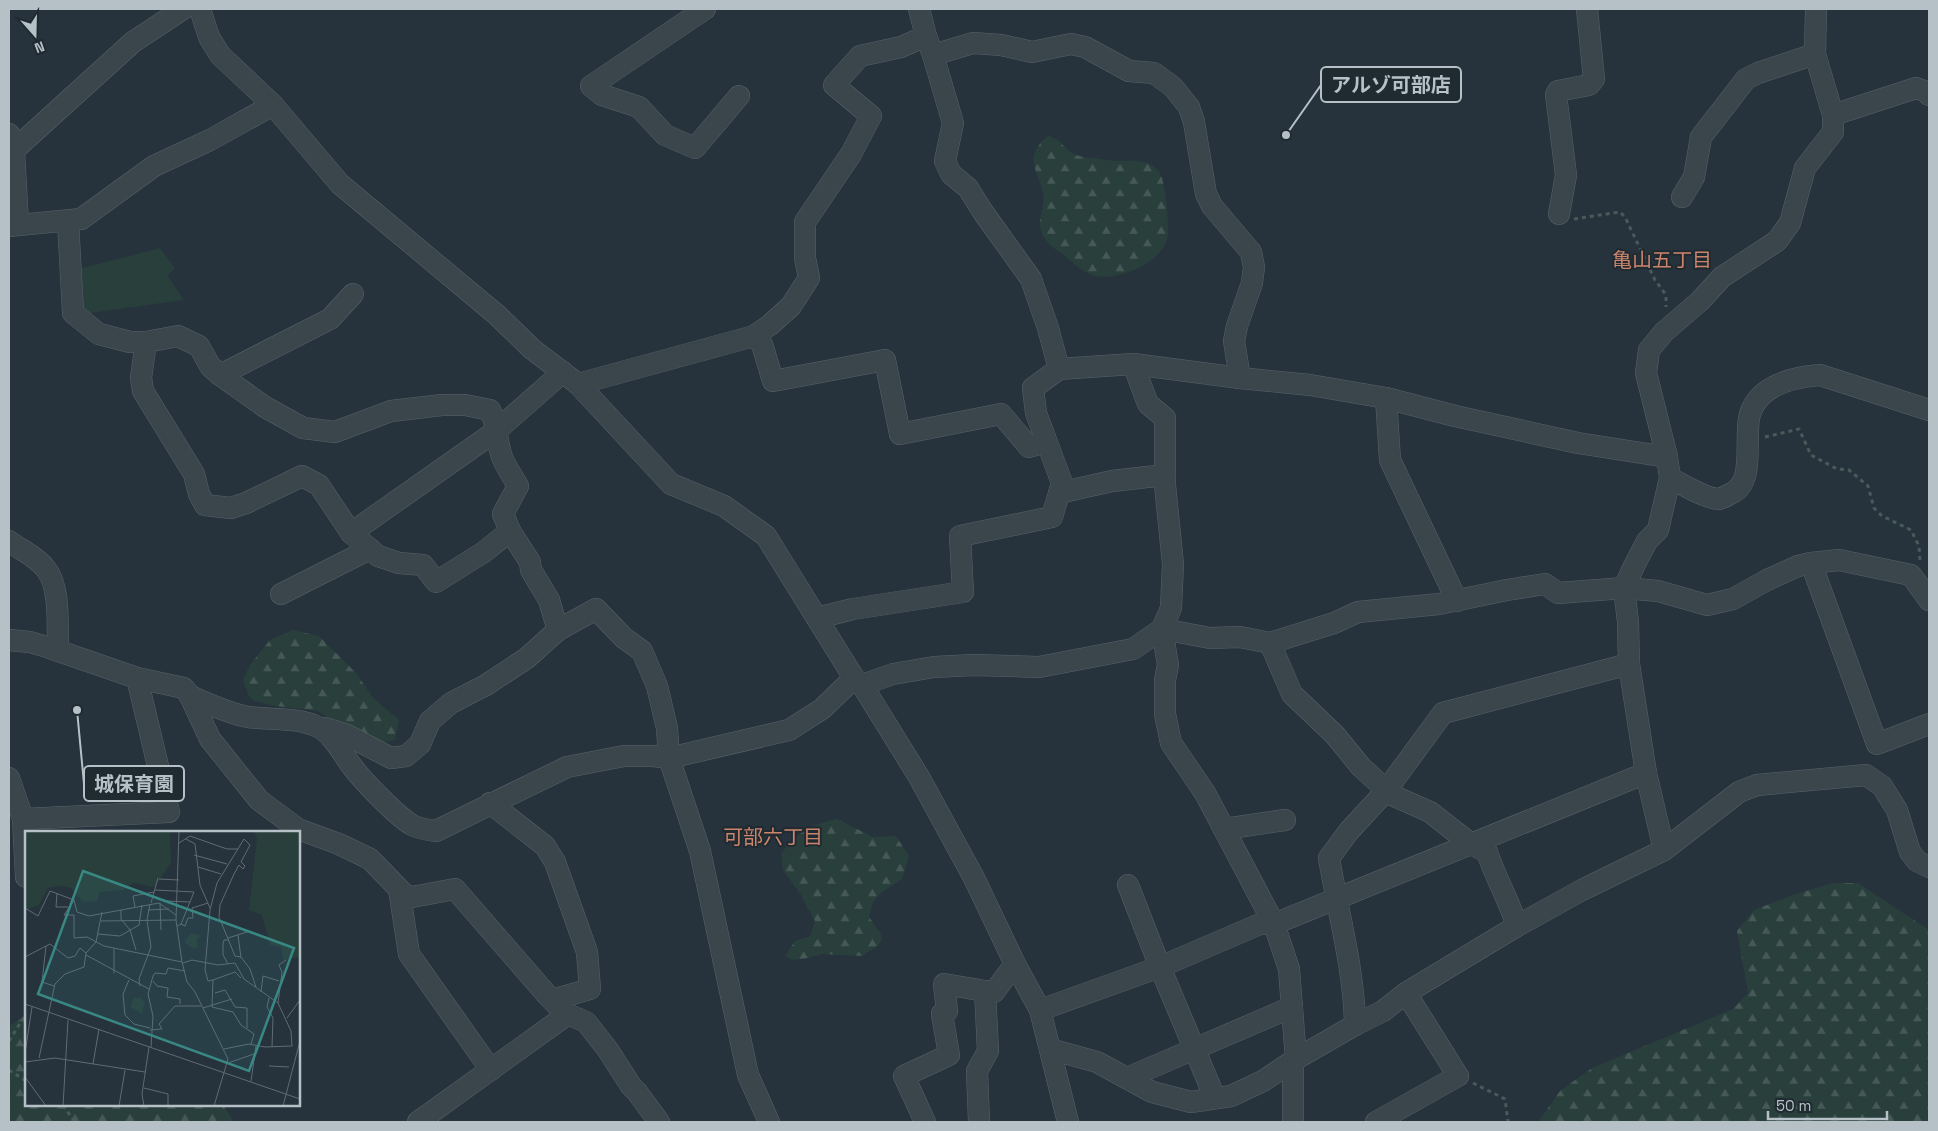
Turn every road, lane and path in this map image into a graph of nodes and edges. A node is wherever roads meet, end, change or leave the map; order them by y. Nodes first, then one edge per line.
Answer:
1 (183, 9) edge
2 (200, 9) edge
3 (705, 9) edge
4 (919, 9) edge
5 (1587, 9) edge
6 (1816, 9) edge
7 (929, 46) junction
8 (1815, 54) junction
9 (1929, 95) edge
10 (739, 96) dead end
11 (273, 104) junction
12 (1833, 115) junction
13 (12, 142) edge
14 (1682, 197) dead end
15 (1559, 214) joint
16 (68, 221) junction
17 (13, 225) edge
18 (353, 294) dead end
19 (1664, 332) junction
20 (754, 336) junction
21 (146, 342) junction
22 (1133, 364) junction
23 (1059, 369) junction
24 (220, 375) junction
25 (571, 378) junction
26 (1240, 378) junction
27 (1386, 398) junction
28 (1929, 410) edge
29 (496, 431) junction
30 (1748, 440) junction
31 (1046, 442) junction
32 (1667, 457) junction
33 (1165, 475) junction
34 (1670, 478) junction
35 (1059, 493) junction
36 (510, 531) junction
37 (351, 533) junction
38 (9, 541) edge
39 (370, 549) junction
40 (1811, 563) junction
41 (1916, 581) junction
42 (1624, 588) junction
43 (281, 594) dead end
44 (1929, 600) edge
45 (1457, 601) junction
46 (817, 618) junction
47 (1162, 629) junction
48 (558, 630) junction
49 (9, 640) edge
50 (1270, 643) junction
51 (58, 650) junction
52 (1629, 664) junction
53 (137, 678) junction
54 (858, 682) junction
55 (190, 696) junction
56 (1929, 724) edge
57 (316, 726) junction
58 (669, 758) junction
59 (1646, 773) junction
60 (9, 778) edge
61 (1386, 792) junction
62 (490, 803) junction
63 (23, 819) junction
64 (1285, 820) dead end
65 (1224, 829) junction
66 (1471, 844) junction
67 (1664, 850) junction
68 (25, 858) edge
69 (1928, 862) edge
70 (1128, 885) dead end
71 (399, 889) junction
72 (1335, 898) junction
73 (1274, 924) junction
74 (1517, 926) junction
75 (1015, 964) junction
76 (1160, 967) junction
77 (985, 992) junction
78 (1406, 993) junction
79 (560, 1007) junction
80 (1292, 1007) junction
81 (1040, 1010) junction
82 (25, 1016) edge
83 (1355, 1024) junction
84 (9, 1041) edge
85 (1050, 1049) junction
86 (1195, 1049) junction
87 (1294, 1060) junction
88 (9, 1070) edge
89 (490, 1070) junction
90 (1458, 1076) junction
91 (1127, 1078) junction
92 (25, 1080) edge
93 (1215, 1098) junction
94 (64, 1106) edge
95 (76, 1122) edge
96 (418, 1122) edge
97 (659, 1122) edge
98 (769, 1122) edge
99 (925, 1122) edge
100 (979, 1122) edge
101 (1068, 1122) edge
102 (1293, 1122) edge
103 (1376, 1122) edge
104 (1508, 1122) edge

1 - 13 street
2 - 11 street
3 - 10 street
4 - 7 street
5 - 15 street
6 - 8 street
7 - 20 street
7 - 23 street
7 - 26 street
8 - 12 street
8 - 14 street
9 - 12 street
11 - 16 street
11 - 25 street
12 - 19 street
13 - 17 street
15 - 19 path
16 - 17 street
16 - 21 street
18 - 24 street
19 - 32 street
20 - 25 street
20 - 31 street
21 - 24 street
21 - 37 street
22 - 23 street
22 - 26 street
22 - 33 street
23 - 31 street
24 - 29 street
25 - 29 street
25 - 46 street
26 - 27 street
27 - 32 street
27 - 45 street
28 - 30 street
29 - 36 street
29 - 37 street
30 - 34 street
30 - 41 path
31 - 35 street
32 - 34 street
33 - 35 street
33 - 47 street
34 - 42 street
35 - 46 street
36 - 39 street
36 - 48 street
37 - 39 street
38 - 51 street
39 - 43 street
40 - 41 street
40 - 42 street
40 - 56 street
41 - 44 street
42 - 45 street
42 - 52 street
45 - 50 street
46 - 54 street
47 - 50 street
47 - 54 street
47 - 65 street
48 - 57 street
48 - 58 street
49 - 51 street
50 - 61 street
51 - 53 street
52 - 59 street
52 - 61 street
53 - 55 street
53 - 63 street
54 - 58 street
54 - 75 street
55 - 57 street
55 - 71 street
57 - 62 street
58 - 62 street
58 - 98 street
59 - 66 street
59 - 67 street
60 - 63 street
61 - 66 street
61 - 72 street
62 - 79 street
63 - 68 street
64 - 65 street
65 - 73 street
66 - 72 street
66 - 74 street
67 - 69 street
67 - 74 street
70 - 76 street
71 - 79 street
71 - 89 street
72 - 73 street
72 - 83 street
73 - 76 street
73 - 80 street
74 - 78 street
75 - 77 street
75 - 81 street
76 - 81 street
76 - 86 street
77 - 99 street
77 - 100 street
78 - 83 street
78 - 90 street
79 - 89 street
79 - 97 street
80 - 86 street
80 - 87 street
81 - 85 street
82 - 84 path
83 - 87 street
85 - 91 street
85 - 101 street
86 - 91 street
86 - 93 street
87 - 93 street
87 - 102 street
88 - 92 path
89 - 96 street
90 - 103 street
90 - 104 path
91 - 93 street
94 - 95 path

